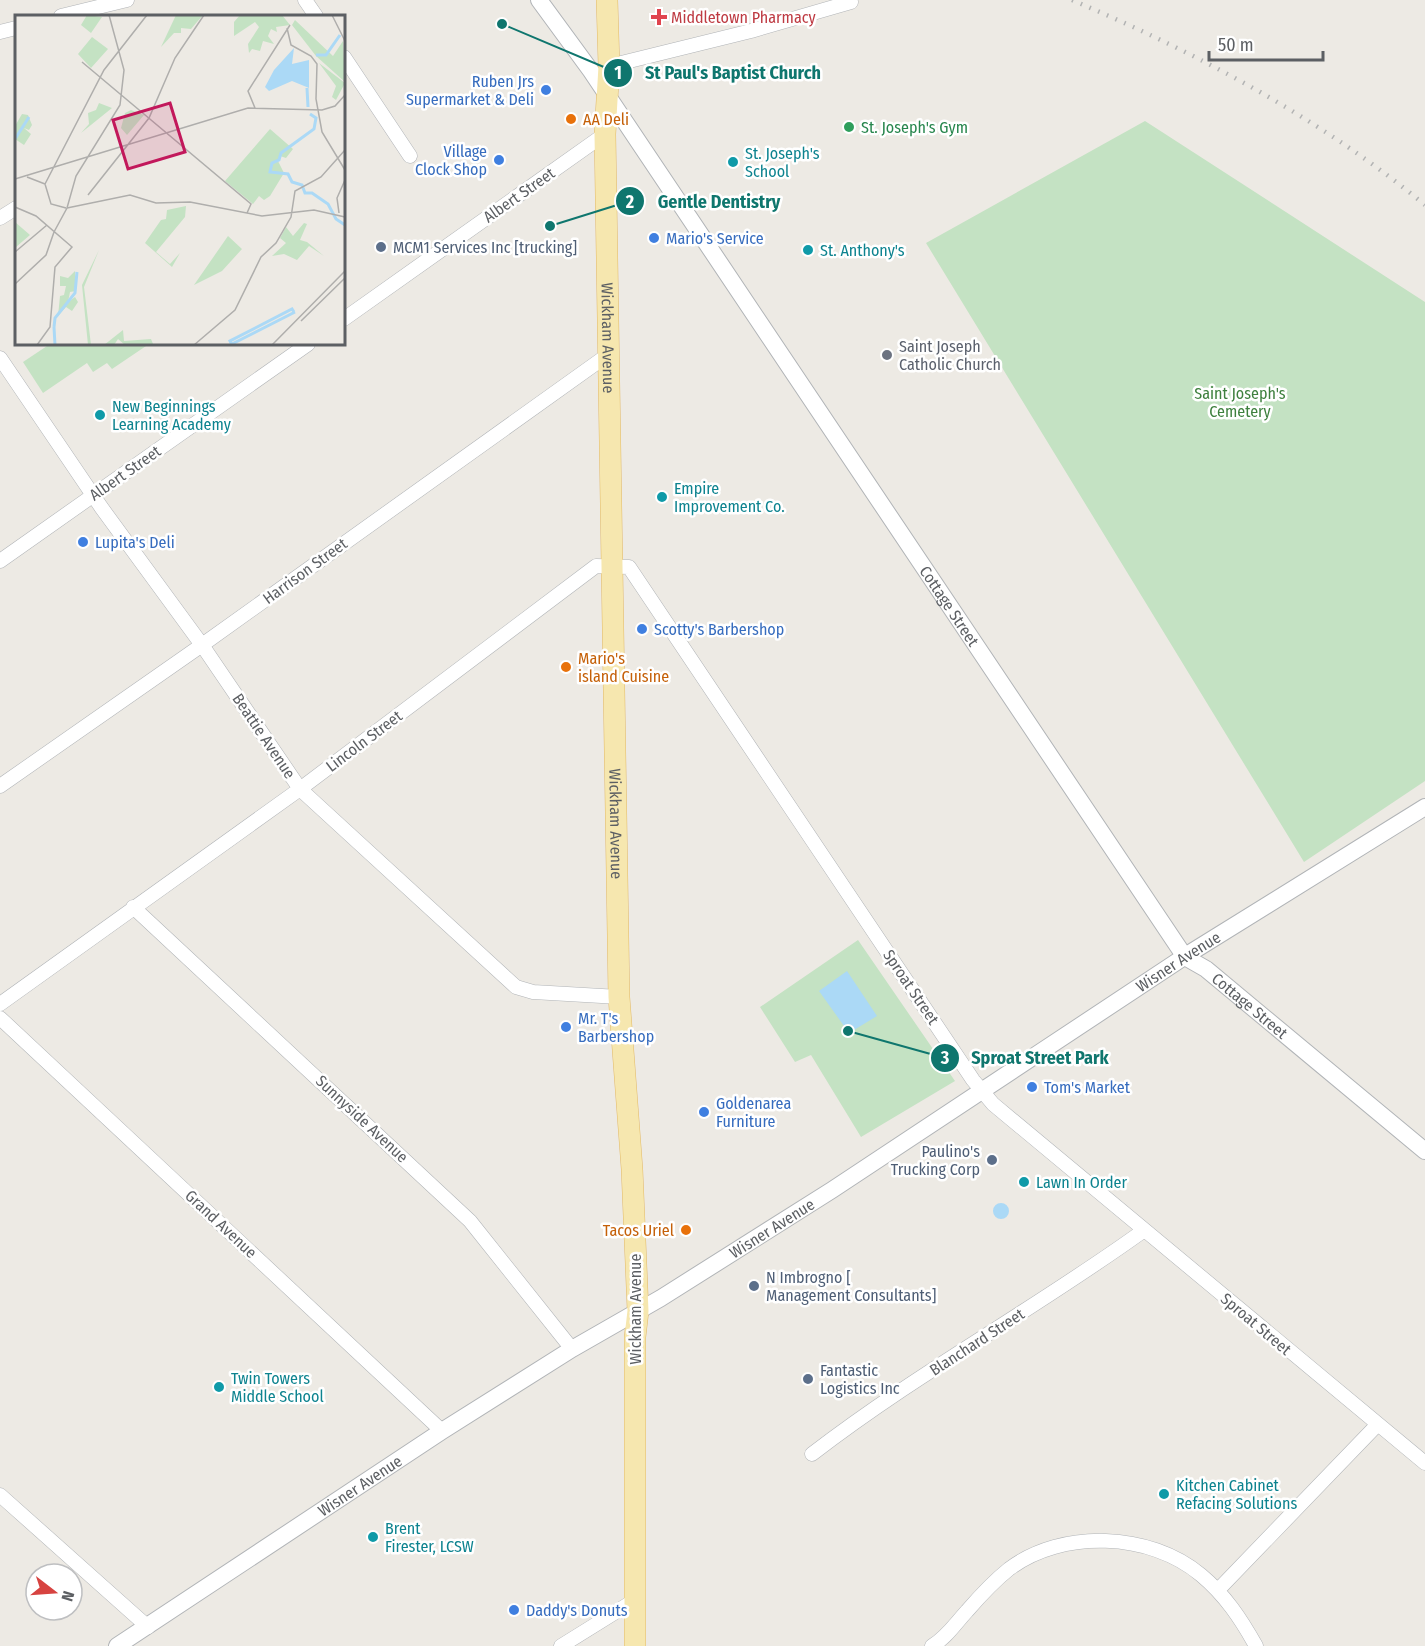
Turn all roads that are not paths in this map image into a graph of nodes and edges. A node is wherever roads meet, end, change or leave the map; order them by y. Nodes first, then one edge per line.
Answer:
1 (126, 0) edge
2 (305, 0) edge
3 (539, 0) edge
4 (607, 0) edge
5 (851, 2) dead end
6 (99, 3) edge
7 (64, 15) edge
8 (113, 15) edge
9 (315, 15) edge
10 (15, 27) edge
11 (0, 32) edge
12 (345, 58) edge
13 (609, 66) junction
14 (607, 97) junction
15 (605, 134) junction
16 (410, 156) dead end
17 (15, 209) edge
18 (0, 218) edge
19 (345, 318) edge
20 (307, 345) edge
21 (609, 354) junction
22 (0, 358) edge
23 (93, 495) junction
24 (0, 561) edge
25 (611, 565) junction
26 (202, 645) junction
27 (0, 786) edge
28 (300, 789) junction
29 (1425, 807) edge
30 (133, 907) junction
31 (1185, 957) junction
32 (619, 997) junction
33 (0, 1004) edge
34 (0, 1018) edge
35 (981, 1090) junction
36 (1425, 1151) edge
37 (1143, 1231) junction
38 (638, 1311) junction
39 (572, 1349) junction
40 (1378, 1424) junction
41 (442, 1431) junction
42 (812, 1454) dead end
43 (1425, 1463) edge
44 (0, 1495) edge
45 (1218, 1590) junction
46 (634, 1600) junction
47 (148, 1626) junction
48 (944, 1642) edge
49 (117, 1646) edge
50 (561, 1646) edge
51 (635, 1646) edge
52 (932, 1646) edge
53 (1256, 1646) edge

1 - 6 street
2 - 9 street
3 - 14 street, Cottage Street
4 - 13 main road, Wickham Avenue
5 - 13 street
6 - 7 street
6 - 8 street
10 - 11 street
12 - 16 street
13 - 14 main road, Wickham Avenue
14 - 15 main road, Wickham Avenue
14 - 31 street, Cottage Street
15 - 19 street, Albert Street
15 - 21 main road, Wickham Avenue
17 - 18 street
20 - 23 street, Albert Street
21 - 25 main road, Wickham Avenue
21 - 26 street, Harrison Street
22 - 23 street, Beattie Avenue
23 - 24 street, Albert Street
23 - 26 street, Beattie Avenue
25 - 28 street, Lincoln Street
25 - 32 main road, Wickham Avenue
25 - 35 street, Sproat Street
26 - 27 street, Harrison Street
26 - 28 street, Beattie Avenue
28 - 30 street, Lincoln Street
28 - 32 street, Beattie Avenue
29 - 31 street, Wisner Avenue
30 - 33 street, Lincoln Street
30 - 39 street, Sunnyside Avenue
31 - 35 street, Wisner Avenue
31 - 36 street, Cottage Street
32 - 38 main road, Wickham Avenue
34 - 41 street, Grand Avenue
35 - 37 street, Sproat Street
35 - 38 street, Wisner Avenue
37 - 40 street, Sproat Street
37 - 42 street, Blanchard Street
38 - 39 street, Wisner Avenue
38 - 46 main road, Wickham Avenue
39 - 41 street, Wisner Avenue
40 - 43 street, Sproat Street
40 - 45 street
41 - 47 street, Wisner Avenue
44 - 47 street
45 - 48 street
45 - 53 street
46 - 50 street
46 - 51 main road, Wickham Avenue
47 - 49 street, Wisner Avenue
48 - 52 street

